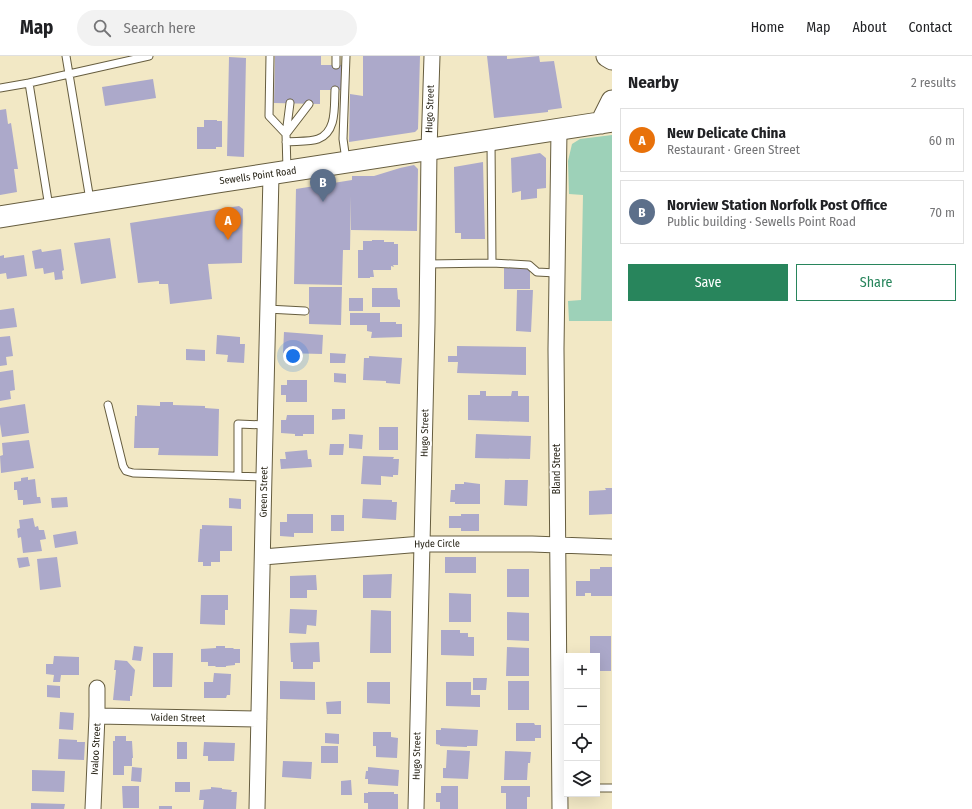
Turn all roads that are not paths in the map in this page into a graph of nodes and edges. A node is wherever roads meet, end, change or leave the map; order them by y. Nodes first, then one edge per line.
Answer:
1 (66, 56) edge
2 (149, 56) edge
3 (270, 56) edge
4 (336, 56) edge
5 (346, 56) edge
6 (432, 56) edge
7 (336, 65) dead end
8 (69, 74) junction
9 (29, 83) junction
10 (0, 88) edge
11 (335, 90) dead end
12 (612, 101) edge
13 (290, 103) dead end
14 (309, 104) dead end
15 (606, 122) edge
16 (559, 130) junction
17 (286, 134) junction
18 (491, 140) junction
19 (286, 142) junction
20 (429, 150) junction
21 (346, 163) junction
22 (279, 173) junction
23 (90, 203) junction
24 (50, 209) junction
25 (0, 217) edge
26 (492, 263) junction
27 (428, 264) junction
28 (556, 273) junction
29 (267, 309) junction
30 (305, 311) dead end
31 (108, 404) dead end
32 (265, 425) junction
33 (238, 476) junction
34 (265, 477) junction
35 (422, 544) junction
36 (557, 545) junction
37 (612, 547) edge
38 (263, 557) junction
39 (96, 688) dead end
40 (98, 716) junction
41 (259, 719) junction
42 (564, 788) edge
43 (600, 788) edge
44 (612, 788) edge
45 (93, 809) edge
46 (257, 809) edge
47 (416, 809) edge
48 (560, 809) edge

1 - 8 lane
2 - 8 lane
3 - 17 lane
4 - 7 lane
5 - 21 lane
6 - 20 street, Hugo Street
8 - 9 lane
8 - 23 lane
9 - 10 lane
9 - 24 lane
11 - 19 lane
12 - 15 main road
13 - 17 lane
14 - 17 lane
15 - 16 main road, Sewells Point Road
16 - 18 main road, Sewells Point Road
16 - 28 street, Bland Street
17 - 19 lane
18 - 20 main road, Sewells Point Road
18 - 26 lane
19 - 22 lane
20 - 21 main road, Sewells Point Road
20 - 27 street, Hugo Street
21 - 22 main road, Sewells Point Road
22 - 23 main road, Sewells Point Road
22 - 29 street, Green Street
23 - 24 main road, Sewells Point Road
24 - 25 main road, Sewells Point Road
26 - 27 lane
26 - 28 lane
27 - 35 street, Hugo Street
28 - 36 street, Bland Street
29 - 30 lane
29 - 32 street, Green Street
31 - 33 lane
32 - 33 lane
32 - 34 street, Green Street
33 - 34 lane
34 - 38 street, Green Street
35 - 36 street, Hyde Circle
35 - 38 street, Hyde Circle
35 - 47 street, Hugo Street
36 - 37 street, Hyde Circle
36 - 42 street, Bland Street
38 - 41 street, Green Street
39 - 40 street, Ivaloo Street
40 - 41 street, Vaiden Street
40 - 45 street, Ivaloo Street
41 - 46 street, Green Street
42 - 48 street, Bland Street
43 - 44 lane

